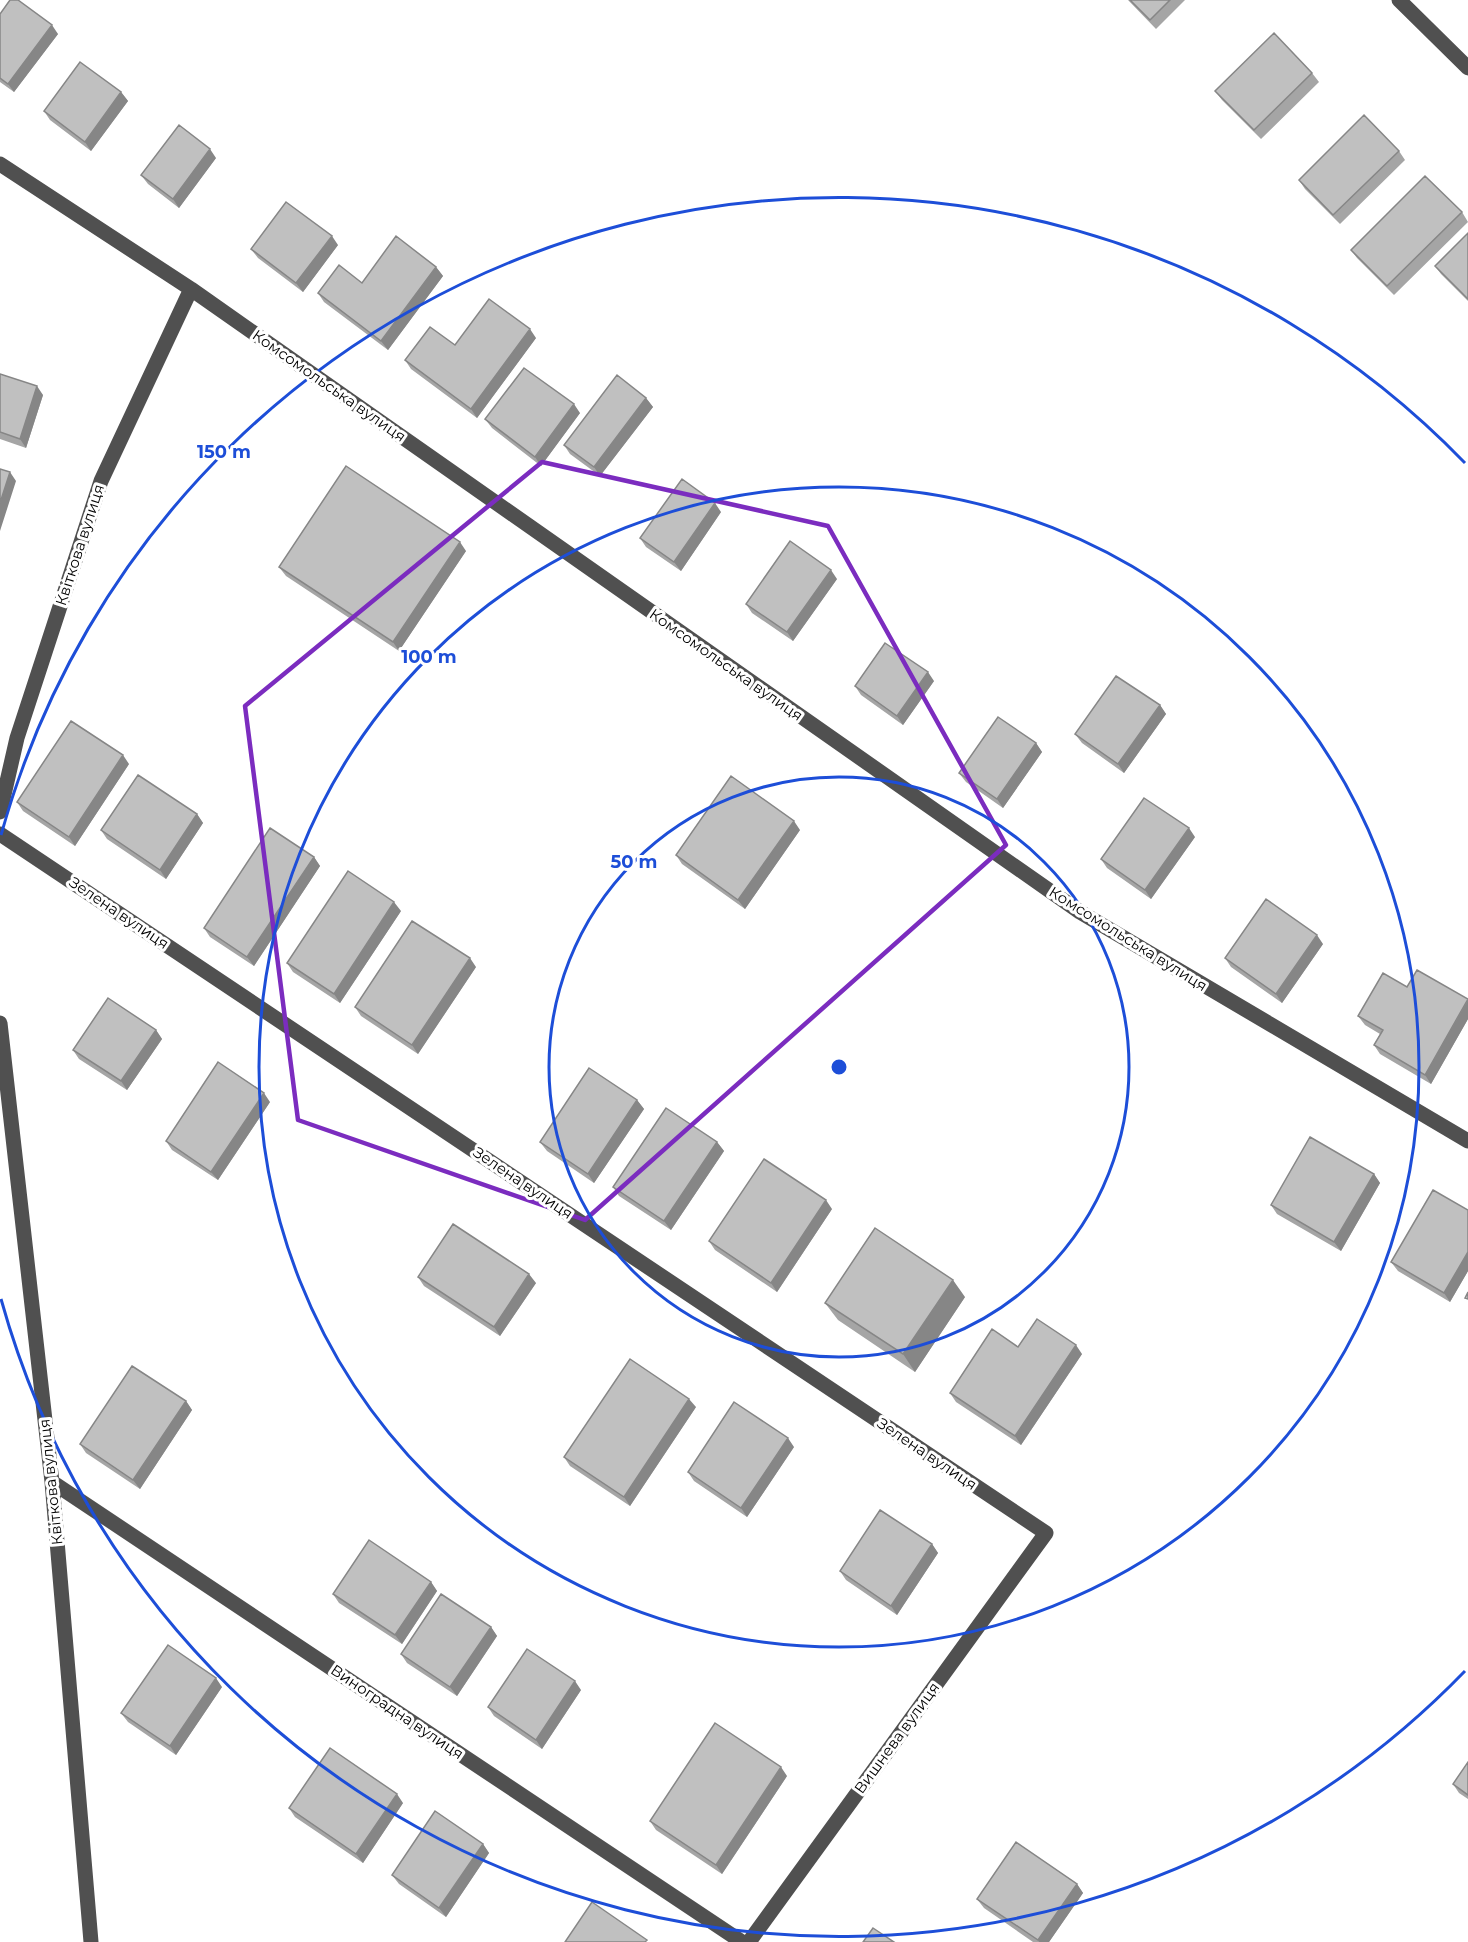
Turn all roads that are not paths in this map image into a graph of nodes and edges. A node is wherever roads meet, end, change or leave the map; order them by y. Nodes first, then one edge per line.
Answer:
1 (1399, 0) edge
2 (1468, 68) edge
3 (0, 164) edge
4 (191, 289) junction
5 (0, 812) edge
6 (0, 834) edge
7 (0, 1023) edge
8 (1468, 1141) edge
9 (52, 1482) junction
10 (1046, 1533) joint
11 (91, 1942) edge
12 (742, 1942) edge
13 (749, 1942) edge

1 - 2 street
3 - 4 street, Комсомольська вулиця
4 - 5 street, Квіткова вулиця
4 - 8 street, Комсомольська вулиця
6 - 10 street, Зелена вулиця
7 - 9 street, Квіткова вулиця
9 - 11 street, Квіткова вулиця
9 - 12 street, Виноградна вулиця
10 - 13 street, Вишнева вулиця

